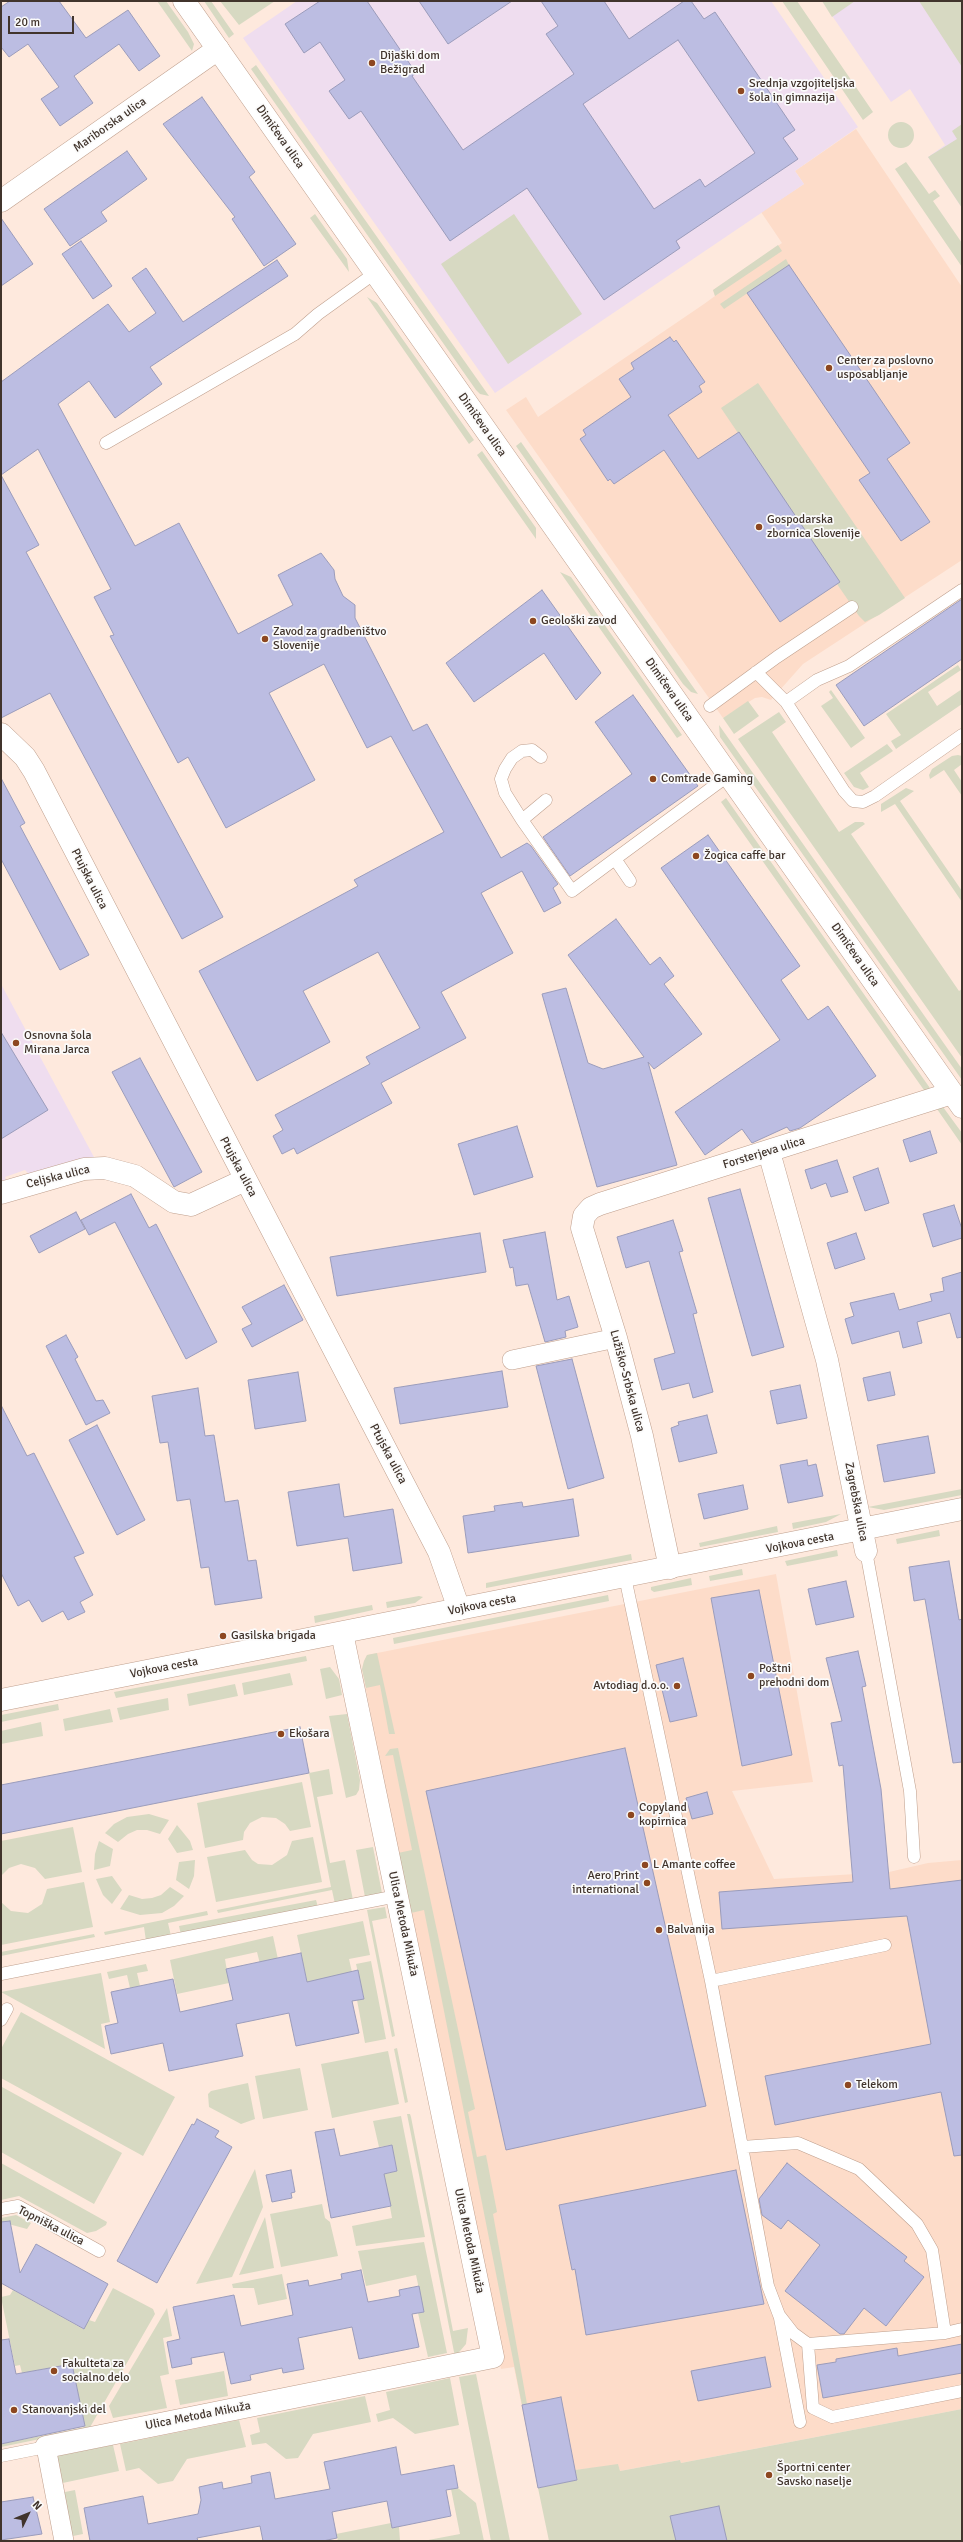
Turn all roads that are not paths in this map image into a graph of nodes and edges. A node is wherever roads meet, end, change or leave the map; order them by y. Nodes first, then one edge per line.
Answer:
1 (184, 1) edge
2 (218, 49) junction
3 (1, 201) edge
4 (375, 273) junction
5 (106, 443) dead end
6 (962, 590) edge
7 (852, 607) dead end
8 (756, 672) junction
9 (786, 702) junction
10 (710, 706) dead end
11 (1, 734) edge
12 (962, 735) edge
13 (541, 757) dead end
14 (729, 775) junction
15 (546, 800) dead end
16 (522, 820) junction
17 (615, 859) junction
18 (630, 881) dead end
19 (957, 1100) edge
20 (769, 1152) junction
21 (245, 1180) junction
22 (1, 1193) edge
23 (600, 1204) joint
24 (616, 1338) junction
25 (512, 1360) dead end
26 (962, 1509) edge
27 (864, 1541) junction
28 (670, 1568) junction
29 (625, 1577) junction
30 (459, 1609) junction
31 (342, 1633) junction
32 (1, 1700) edge
33 (914, 1857) dead end
34 (397, 1896) junction
35 (885, 1945) dead end
36 (1, 1974) edge
37 (711, 1981) junction
38 (7, 2009) dead end
39 (1, 2020) edge
40 (742, 2147) junction
41 (1, 2209) edge
42 (99, 2251) dead end
43 (779, 2315) junction
44 (962, 2329) edge
45 (944, 2333) junction
46 (808, 2344) junction
47 (962, 2391) edge
48 (800, 2422) dead end
49 (46, 2447) junction
50 (1, 2456) edge
51 (64, 2541) edge

1 - 2 street, Dimičeva ulica
2 - 3 street, Mariborska ulica
2 - 4 street, Dimičeva ulica
4 - 5 lane
4 - 14 street, Dimičeva ulica
6 - 9 lane
7 - 8 lane
8 - 9 lane
8 - 10 lane
9 - 12 lane
11 - 21 street, Ptujska ulica
13 - 16 lane
14 - 17 lane
14 - 19 street, Dimičeva ulica
15 - 16 lane
16 - 17 lane
17 - 18 lane
19 - 20 street, Forsterjeva ulica
20 - 23 street, Forsterjeva ulica
20 - 27 street, Zagrebška ulica
21 - 22 street, Celjska ulica
21 - 30 street, Ptujska ulica
23 - 24 street, Lužiško-Srbska ulica
24 - 25 street
24 - 28 street, Lužiško-Srbska ulica
26 - 27 street, Vojkova cesta
27 - 28 street, Vojkova cesta
27 - 33 lane, Zagrebška ulica
28 - 29 street, Vojkova cesta
29 - 30 street, Vojkova cesta
29 - 37 lane
30 - 31 street, Vojkova cesta
31 - 32 street, Vojkova cesta
31 - 34 street, Ulica Metoda Mikuža
34 - 36 lane
34 - 49 street, Ulica Metoda Mikuža
35 - 37 lane
37 - 40 lane
38 - 39 lane
40 - 43 lane
40 - 45 lane
41 - 42 lane, Topniška ulica
43 - 46 lane
43 - 48 lane
44 - 45 lane
45 - 46 lane
46 - 47 lane
49 - 50 lane, Ulica Metoda Mikuža
49 - 51 street

